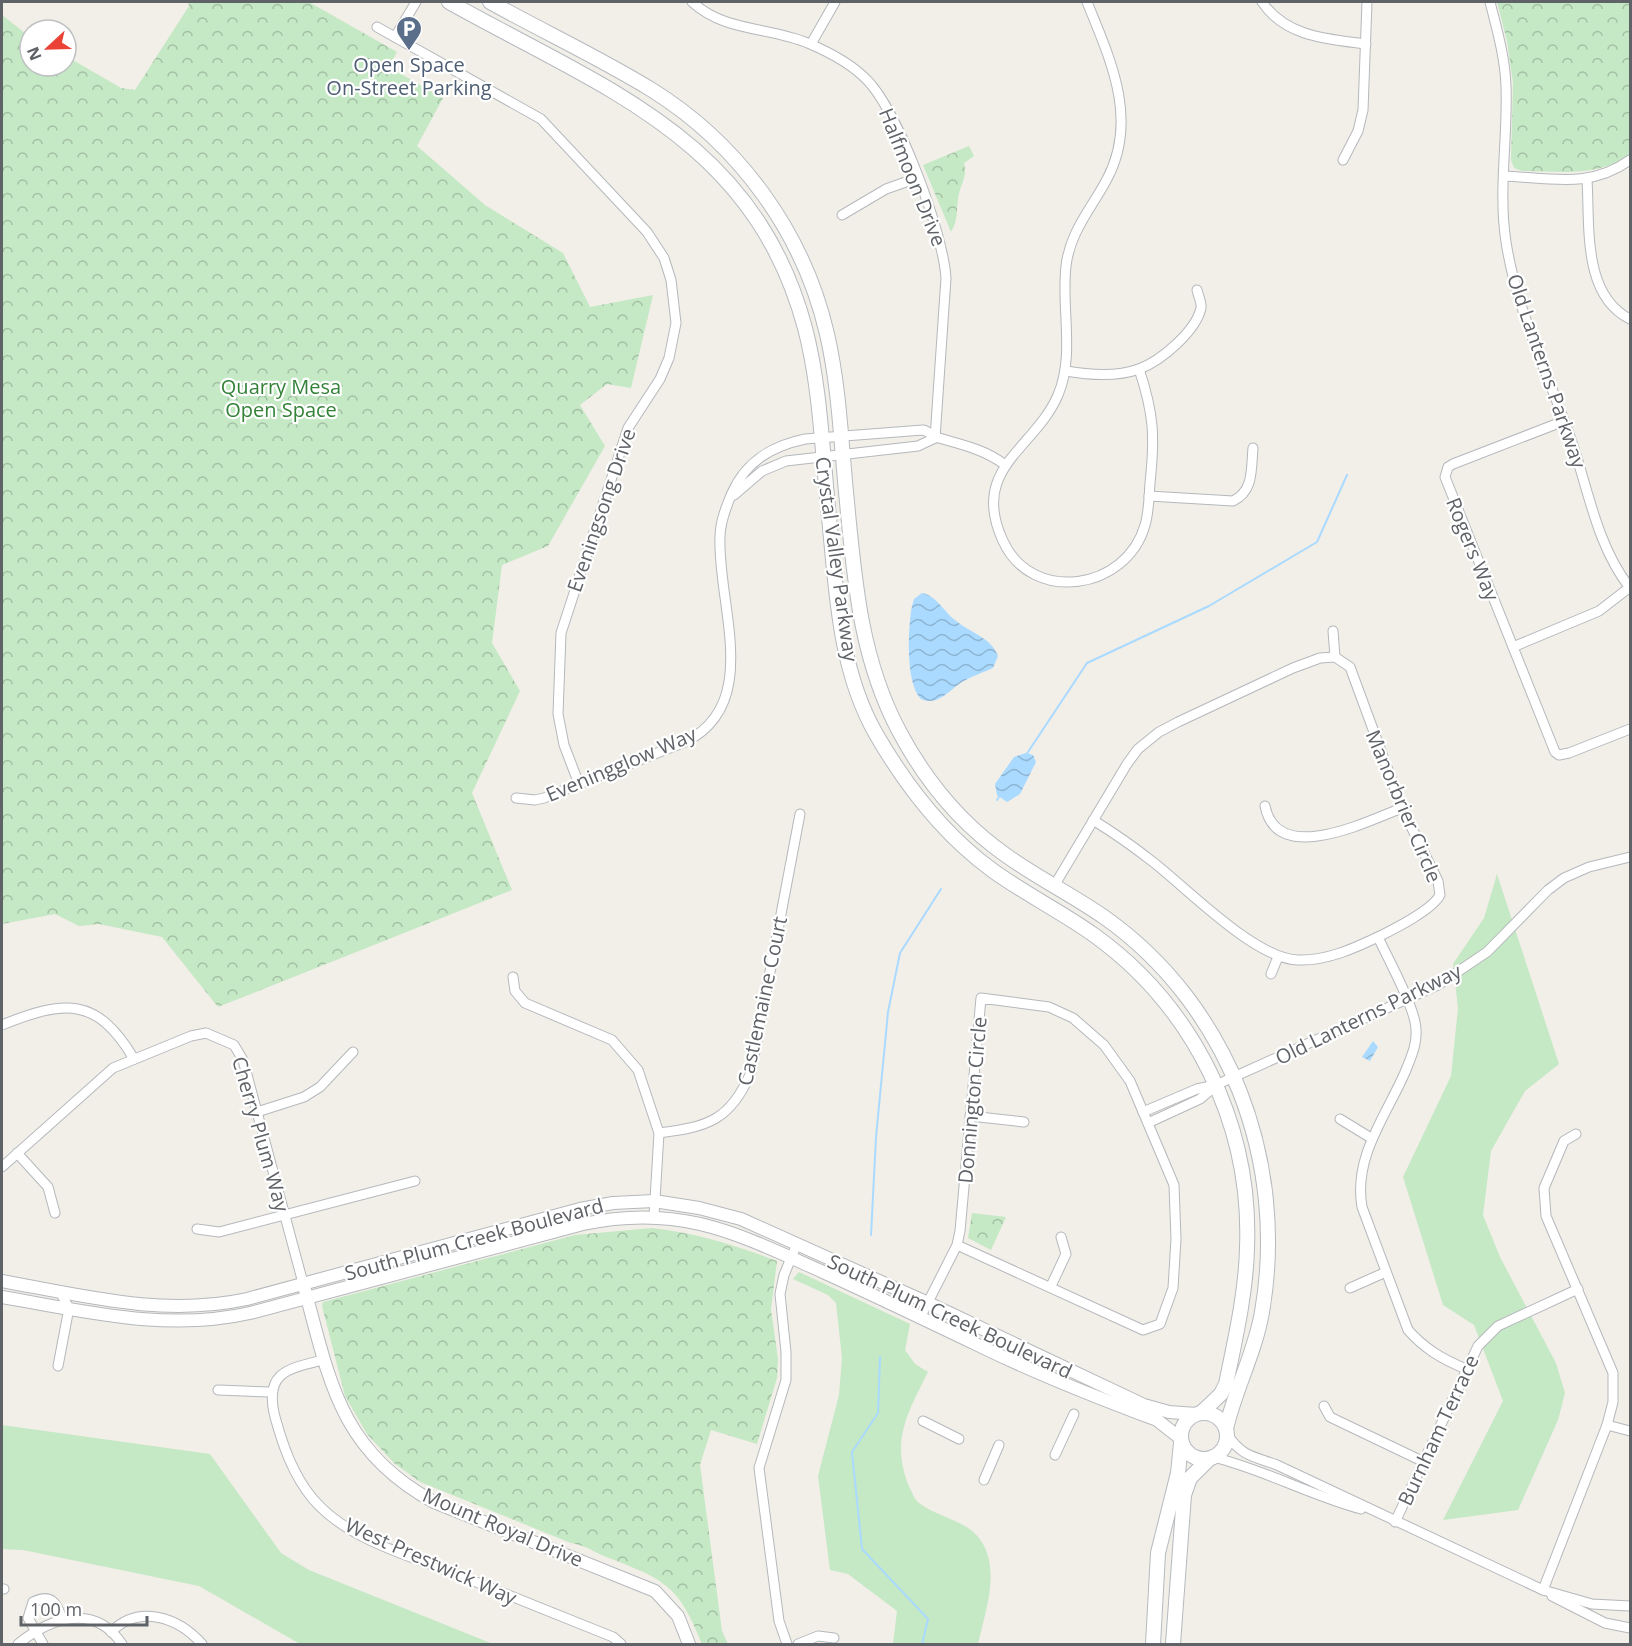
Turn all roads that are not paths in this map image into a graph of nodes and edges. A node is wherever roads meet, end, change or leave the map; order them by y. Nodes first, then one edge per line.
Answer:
1 (416, 2) edge
2 (449, 2) edge
3 (490, 2) edge
4 (692, 2) edge
5 (835, 2) edge
6 (1087, 2) edge
7 (1262, 2) edge
8 (1367, 2) edge
9 (1490, 2) edge
10 (377, 27) dead end
11 (395, 37) junction
12 (811, 44) junction
13 (1366, 44) junction
14 (1342, 160) dead end
15 (1630, 160) edge
16 (1504, 176) junction
17 (917, 178) junction
18 (1587, 180) junction
19 (842, 215) dead end
20 (1197, 290) dead end
21 (1630, 319) edge
22 (1139, 369) junction
23 (1065, 371) junction
24 (1564, 421) junction
25 (841, 436) junction
26 (820, 437) junction
27 (935, 438) junction
28 (1254, 448) dead end
29 (843, 454) junction
30 (823, 456) junction
31 (1004, 464) junction
32 (1149, 496) junction
33 (729, 501) junction
34 (1630, 587) edge
35 (1333, 632) dead end
36 (1513, 647) junction
37 (1335, 657) junction
38 (1630, 729) edge
39 (579, 784) junction
40 (516, 798) dead end
41 (1264, 806) dead end
42 (1402, 808) junction
43 (800, 814) dead end
44 (1093, 820) junction
45 (1630, 857) edge
46 (1054, 886) junction
47 (1378, 937) junction
48 (1278, 957) junction
49 (1271, 974) dead end
50 (513, 977) dead end
51 (1406, 1000) junction
52 (2, 1025) edge
53 (353, 1052) dead end
54 (134, 1059) junction
55 (1235, 1077) junction
56 (1216, 1085) junction
57 (1143, 1112) junction
58 (257, 1113) junction
59 (970, 1116) junction
60 (1340, 1119) dead end
61 (1024, 1122) dead end
62 (1148, 1123) junction
63 (659, 1133) junction
64 (1576, 1134) dead end
65 (1371, 1138) junction
66 (17, 1152) junction
67 (2, 1167) edge
68 (415, 1181) dead end
69 (654, 1201) junction
70 (55, 1213) dead end
71 (284, 1216) junction
72 (654, 1216) junction
73 (197, 1229) dead end
74 (1061, 1237) dead end
75 (957, 1245) junction
76 (796, 1246) junction
77 (792, 1258) junction
78 (1386, 1272) junction
79 (2, 1281) edge
80 (303, 1283) junction
81 (1051, 1286) junction
82 (1350, 1288) dead end
83 (1578, 1289) junction
84 (60, 1292) junction
85 (2, 1297) edge
86 (307, 1298) junction
87 (928, 1303) junction
88 (69, 1308) junction
89 (921, 1316) junction
90 (323, 1360) junction
91 (58, 1366) dead end
92 (1466, 1369) junction
93 (218, 1390) dead end
94 (270, 1392) junction
95 (1324, 1406) dead end
96 (1074, 1414) dead end
97 (1198, 1414) junction
98 (923, 1421) dead end
99 (1607, 1425) junction
100 (1630, 1431) edge
101 (1226, 1432) junction
102 (958, 1439) dead end
103 (1181, 1441) junction
104 (999, 1445) dead end
105 (1055, 1455) dead end
106 (1211, 1458) junction
107 (1422, 1461) junction
108 (984, 1480) dead end
109 (1375, 1513) junction
110 (1395, 1522) junction
111 (1543, 1590) junction
112 (1630, 1606) edge
113 (62, 1619) junction
114 (1630, 1628) edge
115 (35, 1632) junction
116 (111, 1632) junction
117 (834, 1638) dead end
118 (18, 1644) edge
119 (43, 1644) edge
120 (123, 1644) edge
121 (202, 1644) edge
122 (621, 1644) edge
123 (689, 1644) edge
124 (787, 1644) edge
125 (798, 1644) edge
126 (1153, 1644) edge
127 (1173, 1644) edge

1 - 11 street
2 - 26 main road, Crystal Valley Parkway
3 - 25 main road, Crystal Valley Parkway
4 - 12 street, Halfmoon Drive
5 - 12 street
6 - 23 street
7 - 13 street
8 - 13 street
9 - 16 street, Old Lanterns Parkway
10 - 11 street, Eveningsong Drive
11 - 39 street, Eveningsong Drive
12 - 17 street, Halfmoon Drive
13 - 14 street
15 - 18 street
16 - 18 street
16 - 24 street, Old Lanterns Parkway
17 - 19 street
17 - 27 street, Halfmoon Drive
18 - 21 street
20 - 22 street
22 - 23 street
22 - 32 street
23 - 31 street
24 - 34 street, Old Lanterns Parkway
24 - 36 street, Rogers Way
25 - 26 street, Eveningglow Way
25 - 27 street, Eveningglow Way
25 - 29 main road, Crystal Valley Parkway
26 - 30 main road, Crystal Valley Parkway
26 - 33 street, Eveningglow Way
27 - 29 street, Eveningglow Way
27 - 31 street, Eveningglow Way
28 - 32 street
29 - 30 street, Eveningglow Way
29 - 46 main road, Crystal Valley Parkway
30 - 33 street, Eveningglow Way
30 - 56 main road, Crystal Valley Parkway
31 - 32 street
33 - 39 street, Eveningglow Way
34 - 36 street
35 - 37 street
36 - 38 street, Rogers Way
37 - 42 street, Manorbrier Circle
37 - 44 street
39 - 40 street, Eveningglow Way
41 - 42 street
42 - 47 street, Manorbrier Circle
43 - 63 street, Castlemaine Court
44 - 46 street
44 - 48 street, Manorbrier Circle
45 - 51 street, Old Lanterns Parkway
46 - 55 main road, Crystal Valley Parkway
47 - 48 street, Manorbrier Circle
47 - 51 street
48 - 49 street
50 - 63 street
51 - 55 street, Old Lanterns Parkway
51 - 65 street
52 - 54 street
53 - 58 street
54 - 58 street, Cherry Plum Way
54 - 66 street, Cherry Plum Way
55 - 56 street, Old Lanterns Parkway
55 - 101 main road, Crystal Valley Parkway
56 - 57 street, Old Lanterns Parkway
56 - 62 street, Old Lanterns Parkway
56 - 97 main road, Crystal Valley Parkway
57 - 59 street, Donnington Circle
57 - 62 street, Donnington Circle
58 - 71 street, Cherry Plum Way
59 - 61 street
59 - 75 street, Donnington Circle
60 - 65 street
62 - 81 street, Donnington Circle
63 - 69 street
64 - 83 street
65 - 78 street
66 - 67 street, Cherry Plum Way
66 - 70 street
68 - 71 street
69 - 72 street
69 - 76 street, South Plum Creek Boulevard
69 - 80 street, South Plum Creek Boulevard
71 - 73 street
71 - 80 street, Cherry Plum Way
72 - 77 street, South Plum Creek Boulevard
72 - 86 street, South Plum Creek Boulevard
74 - 81 street
75 - 81 street, Donnington Circle
75 - 87 street, Donnington Circle
76 - 77 street
76 - 87 street, South Plum Creek Boulevard
77 - 89 street, South Plum Creek Boulevard
77 - 124 street
78 - 82 street
78 - 92 street
79 - 84 street, South Plum Creek Boulevard
80 - 84 street, South Plum Creek Boulevard
80 - 86 street, Mount Royal Drive
83 - 92 street, Burnham Terrace
83 - 99 street
84 - 88 street
85 - 88 street, South Plum Creek Boulevard
86 - 88 street, South Plum Creek Boulevard
86 - 90 street, Mount Royal Drive
87 - 89 street, Donnington Circle
87 - 97 street, South Plum Creek Boulevard
88 - 91 street
89 - 103 street, South Plum Creek Boulevard
90 - 94 street
90 - 123 street, Mount Royal Drive
92 - 107 street, Burnham Terrace
93 - 94 street
94 - 122 street, West Prestwick Way
95 - 107 street
96 - 105 street
97 - 101 main road
97 - 103 main road
98 - 102 street
99 - 100 street
99 - 111 street
101 - 106 main road
101 - 109 street
103 - 106 main road
103 - 126 main road
104 - 108 street
106 - 109 street
106 - 127 main road
107 - 110 street, Burnham Terrace
109 - 110 street
110 - 111 street
111 - 112 street
111 - 114 street
113 - 115 street
113 - 115 street
113 - 116 street
115 - 118 street
115 - 119 street
116 - 120 street
116 - 121 street
117 - 125 street

